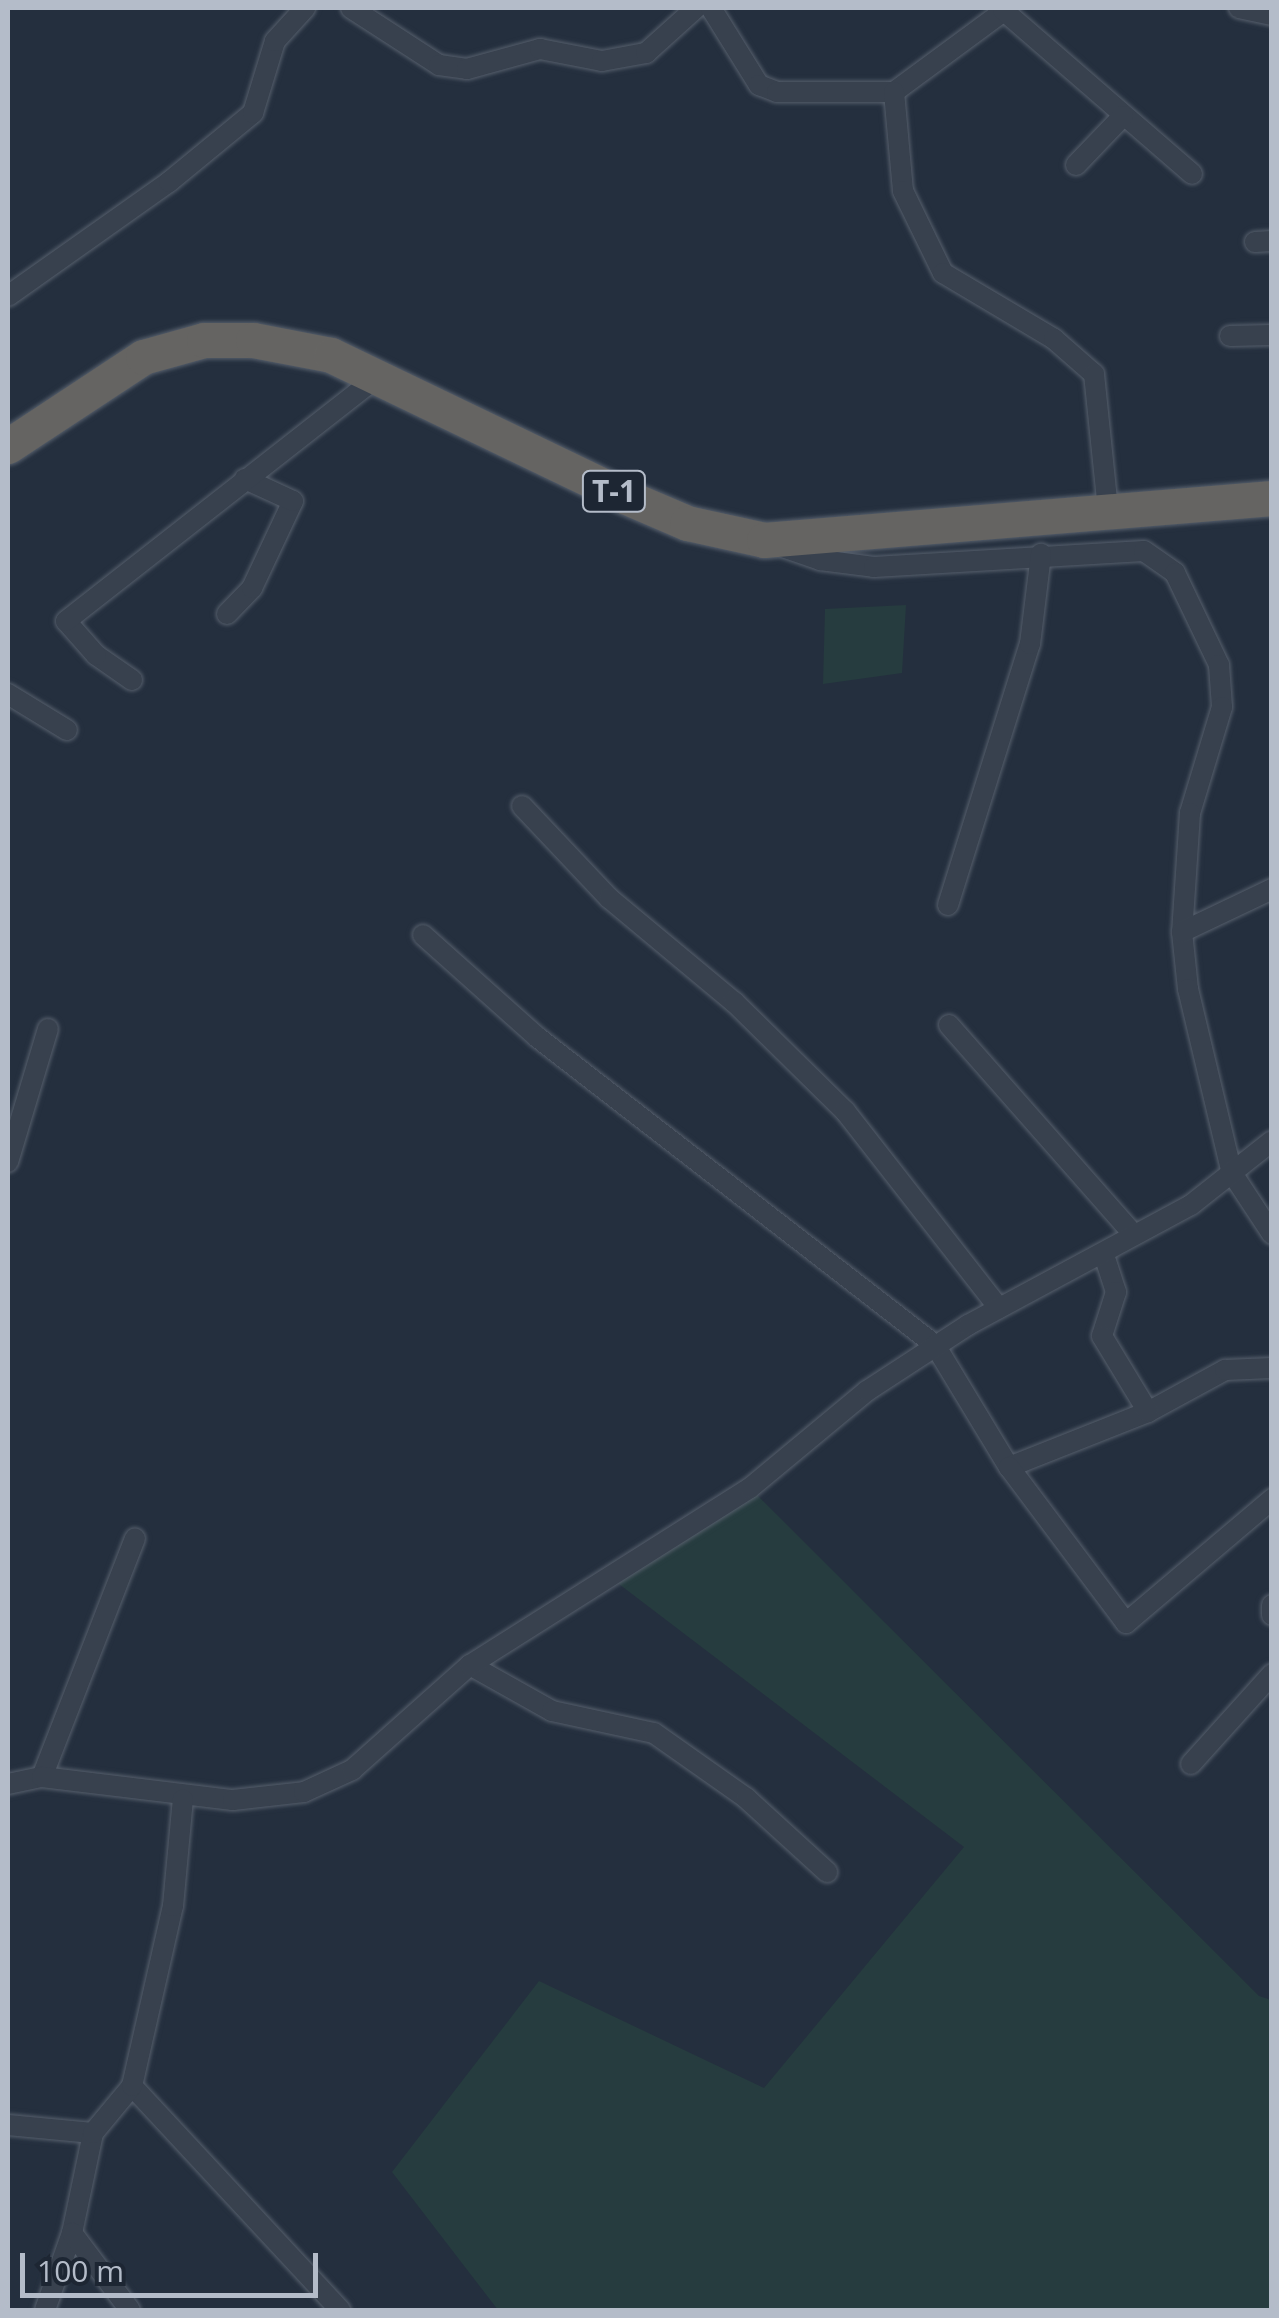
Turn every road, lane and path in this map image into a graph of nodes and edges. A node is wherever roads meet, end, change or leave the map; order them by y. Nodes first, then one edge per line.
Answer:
1 (305, 8) edge
2 (351, 8) edge
3 (696, 8) edge
4 (1239, 8) edge
5 (1005, 9) edge
6 (719, 10) edge
7 (1272, 15) edge
8 (894, 92) junction
9 (1123, 116) junction
10 (1076, 165) dead end
11 (1192, 174) dead end
12 (8, 296) edge
13 (1272, 335) edge
14 (1230, 336) dead end
15 (379, 376) junction
16 (8, 446) edge
17 (244, 478) junction
18 (1272, 498) edge
19 (1108, 510) junction
20 (764, 540) junction
21 (1041, 554) junction
22 (228, 614) dead end
23 (132, 680) dead end
24 (8, 694) edge
25 (67, 730) dead end
26 (522, 806) dead end
27 (1272, 888) edge
28 (948, 905) dead end
29 (1182, 932) junction
30 (423, 935) dead end
31 (948, 1025) dead end
32 (48, 1029) dead end
33 (1272, 1140) edge
34 (8, 1162) edge
35 (1232, 1173) junction
36 (1133, 1234) junction
37 (1272, 1234) edge
38 (1104, 1255) junction
39 (999, 1308) junction
40 (935, 1346) junction
41 (1272, 1368) edge
42 (1148, 1412) junction
43 (1009, 1467) junction
44 (1272, 1499) edge
45 (135, 1538) dead end
46 (1272, 1605) edge
47 (1272, 1616) edge
48 (470, 1665) junction
49 (1272, 1674) edge
50 (1191, 1764) dead end
51 (42, 1777) junction
52 (8, 1784) edge
53 (182, 1799) junction
54 (827, 1872) dead end
55 (132, 2086) junction
56 (8, 2125) edge
57 (93, 2133) junction
58 (72, 2233) junction
59 (45, 2310) edge
60 (130, 2310) edge
61 (340, 2310) edge

1 - 12 street
2 - 3 street
4 - 7 street
5 - 8 street
5 - 9 street
6 - 8 street
8 - 19 street
9 - 10 street
9 - 11 street
13 - 14 street
15 - 16 highway, T-1
15 - 17 street
15 - 20 highway, T-1
17 - 22 street
17 - 23 street
18 - 19 highway, T-1
19 - 20 highway, T-1
20 - 21 street
21 - 28 street
21 - 29 street
24 - 25 street
26 - 39 street
27 - 29 street
29 - 35 street
30 - 40 street
31 - 36 street
32 - 34 street
33 - 35 street
35 - 36 street
35 - 37 street
36 - 38 street
38 - 39 street
38 - 42 street
39 - 40 street
40 - 43 street
40 - 48 street
41 - 42 street
42 - 43 street
43 - 44 street
45 - 51 street
46 - 47 street
48 - 53 street
48 - 54 street
49 - 50 street
51 - 52 street
51 - 53 street
53 - 55 street
55 - 57 street
55 - 61 street
56 - 57 street
57 - 58 street
58 - 59 street
58 - 60 street

